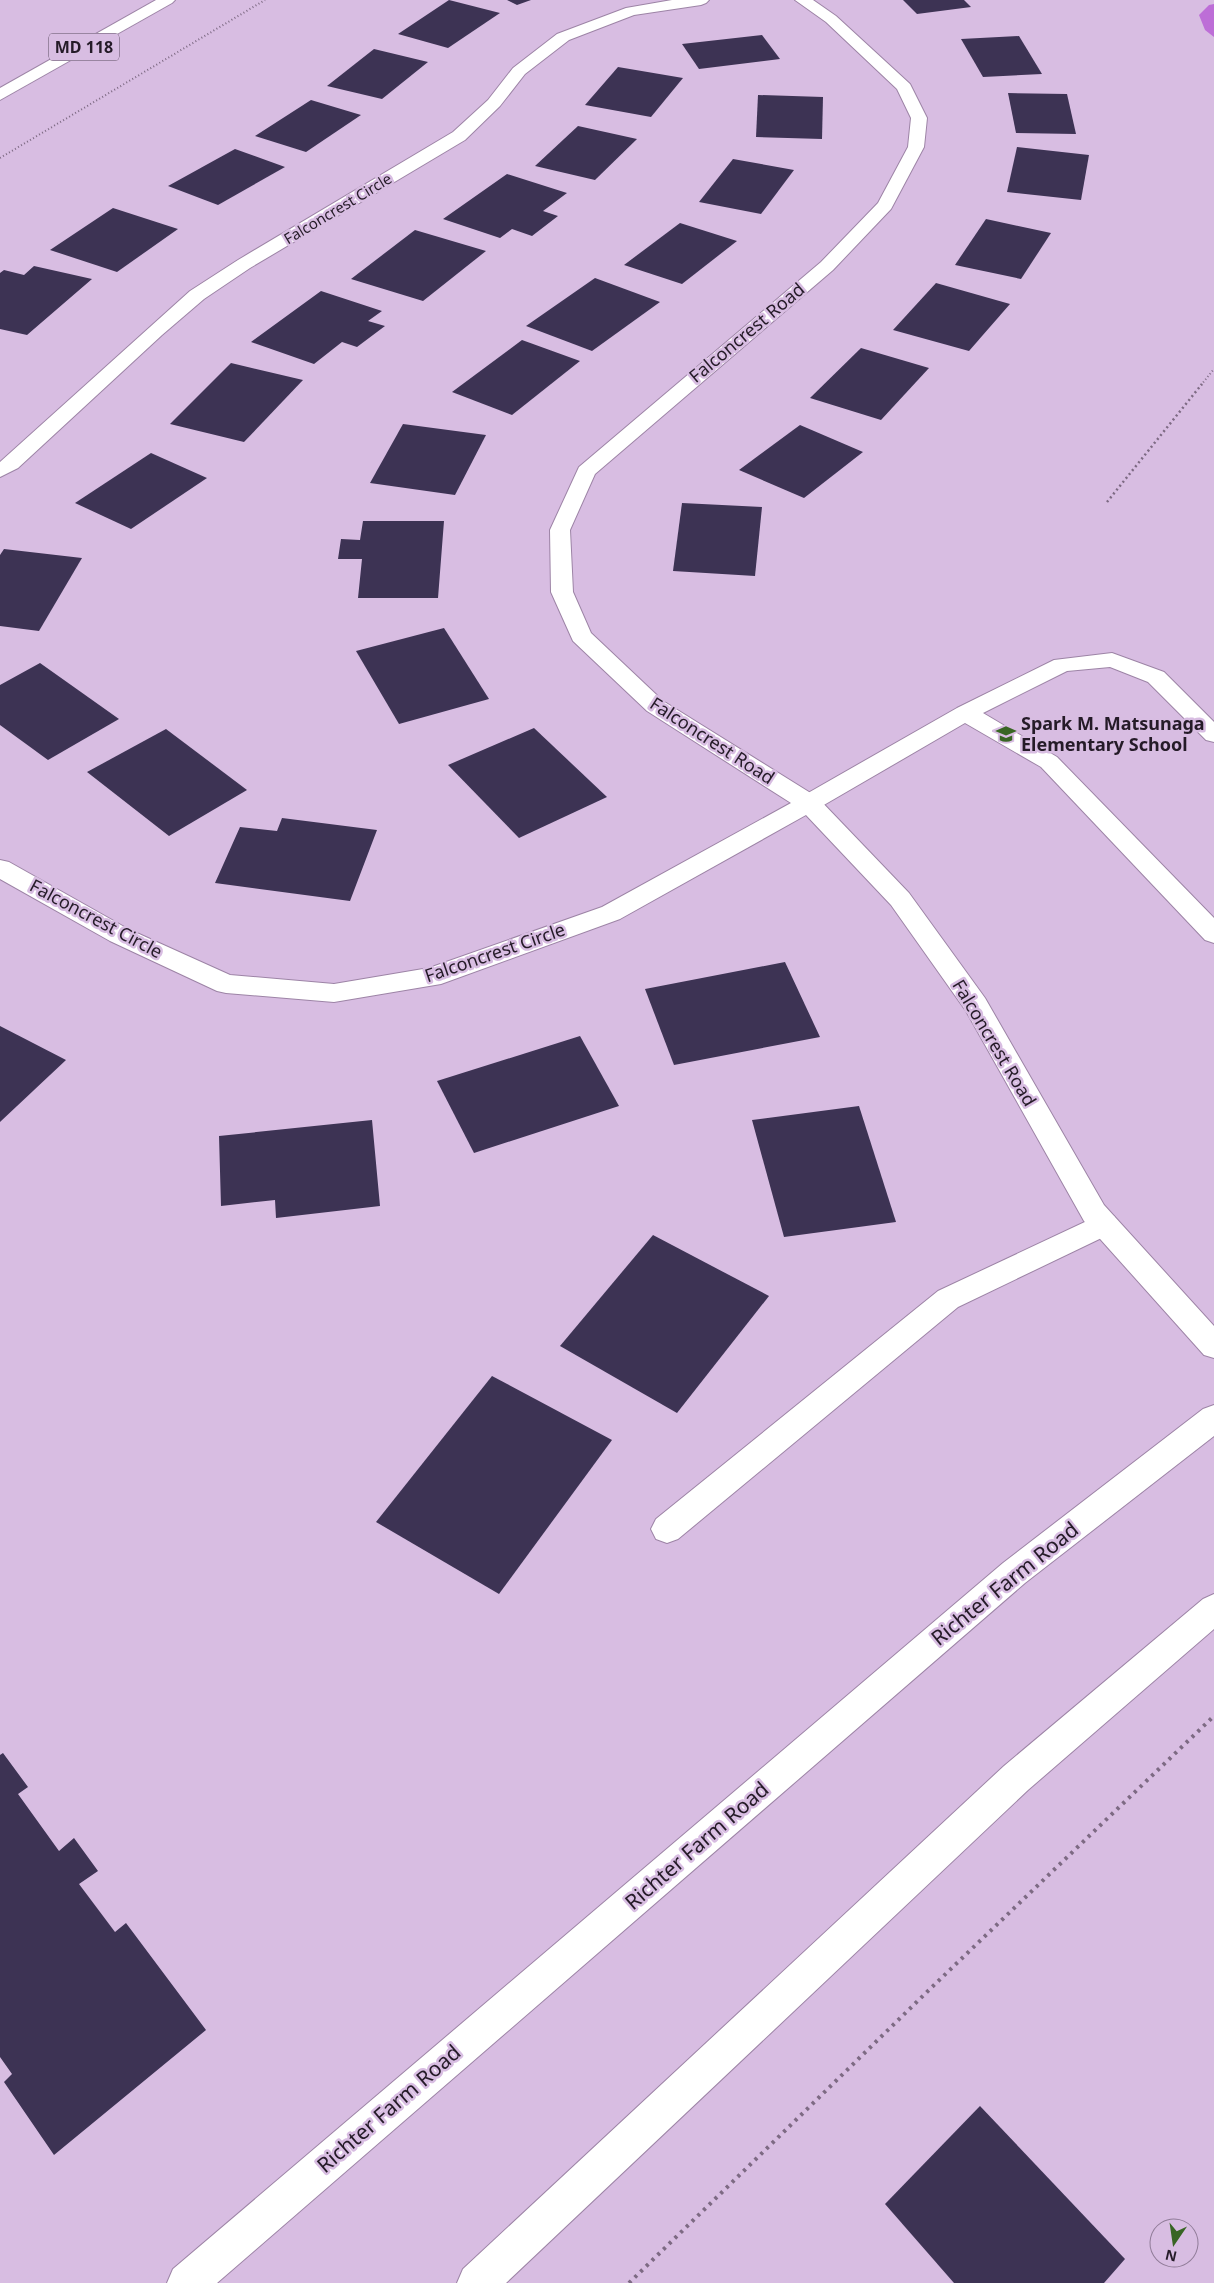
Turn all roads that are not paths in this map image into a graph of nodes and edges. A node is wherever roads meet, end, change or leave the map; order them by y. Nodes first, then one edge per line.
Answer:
1 (167, 0) edge
2 (701, 0) edge
3 (803, 0) edge
4 (0, 95) edge
5 (0, 471) edge
6 (965, 713) junction
7 (1214, 735) edge
8 (809, 803) junction
9 (0, 868) edge
10 (1214, 934) edge
11 (1104, 1224) junction
12 (1214, 1346) edge
13 (1214, 1418) edge
14 (667, 1528) dead end
15 (1214, 1609) edge
16 (187, 2283) edge
17 (478, 2283) edge

1 - 4 street, MD 118
2 - 5 street, Falconcrest Circle
3 - 8 street, Falconcrest Road
6 - 7 street, Falconcrest Circle
6 - 8 street, Falconcrest Circle
6 - 10 street
8 - 9 street, Falconcrest Circle
8 - 11 street, Falconcrest Road
11 - 12 street, Falconcrest Road
11 - 14 street
13 - 16 street, Richter Farm Road
15 - 17 street

